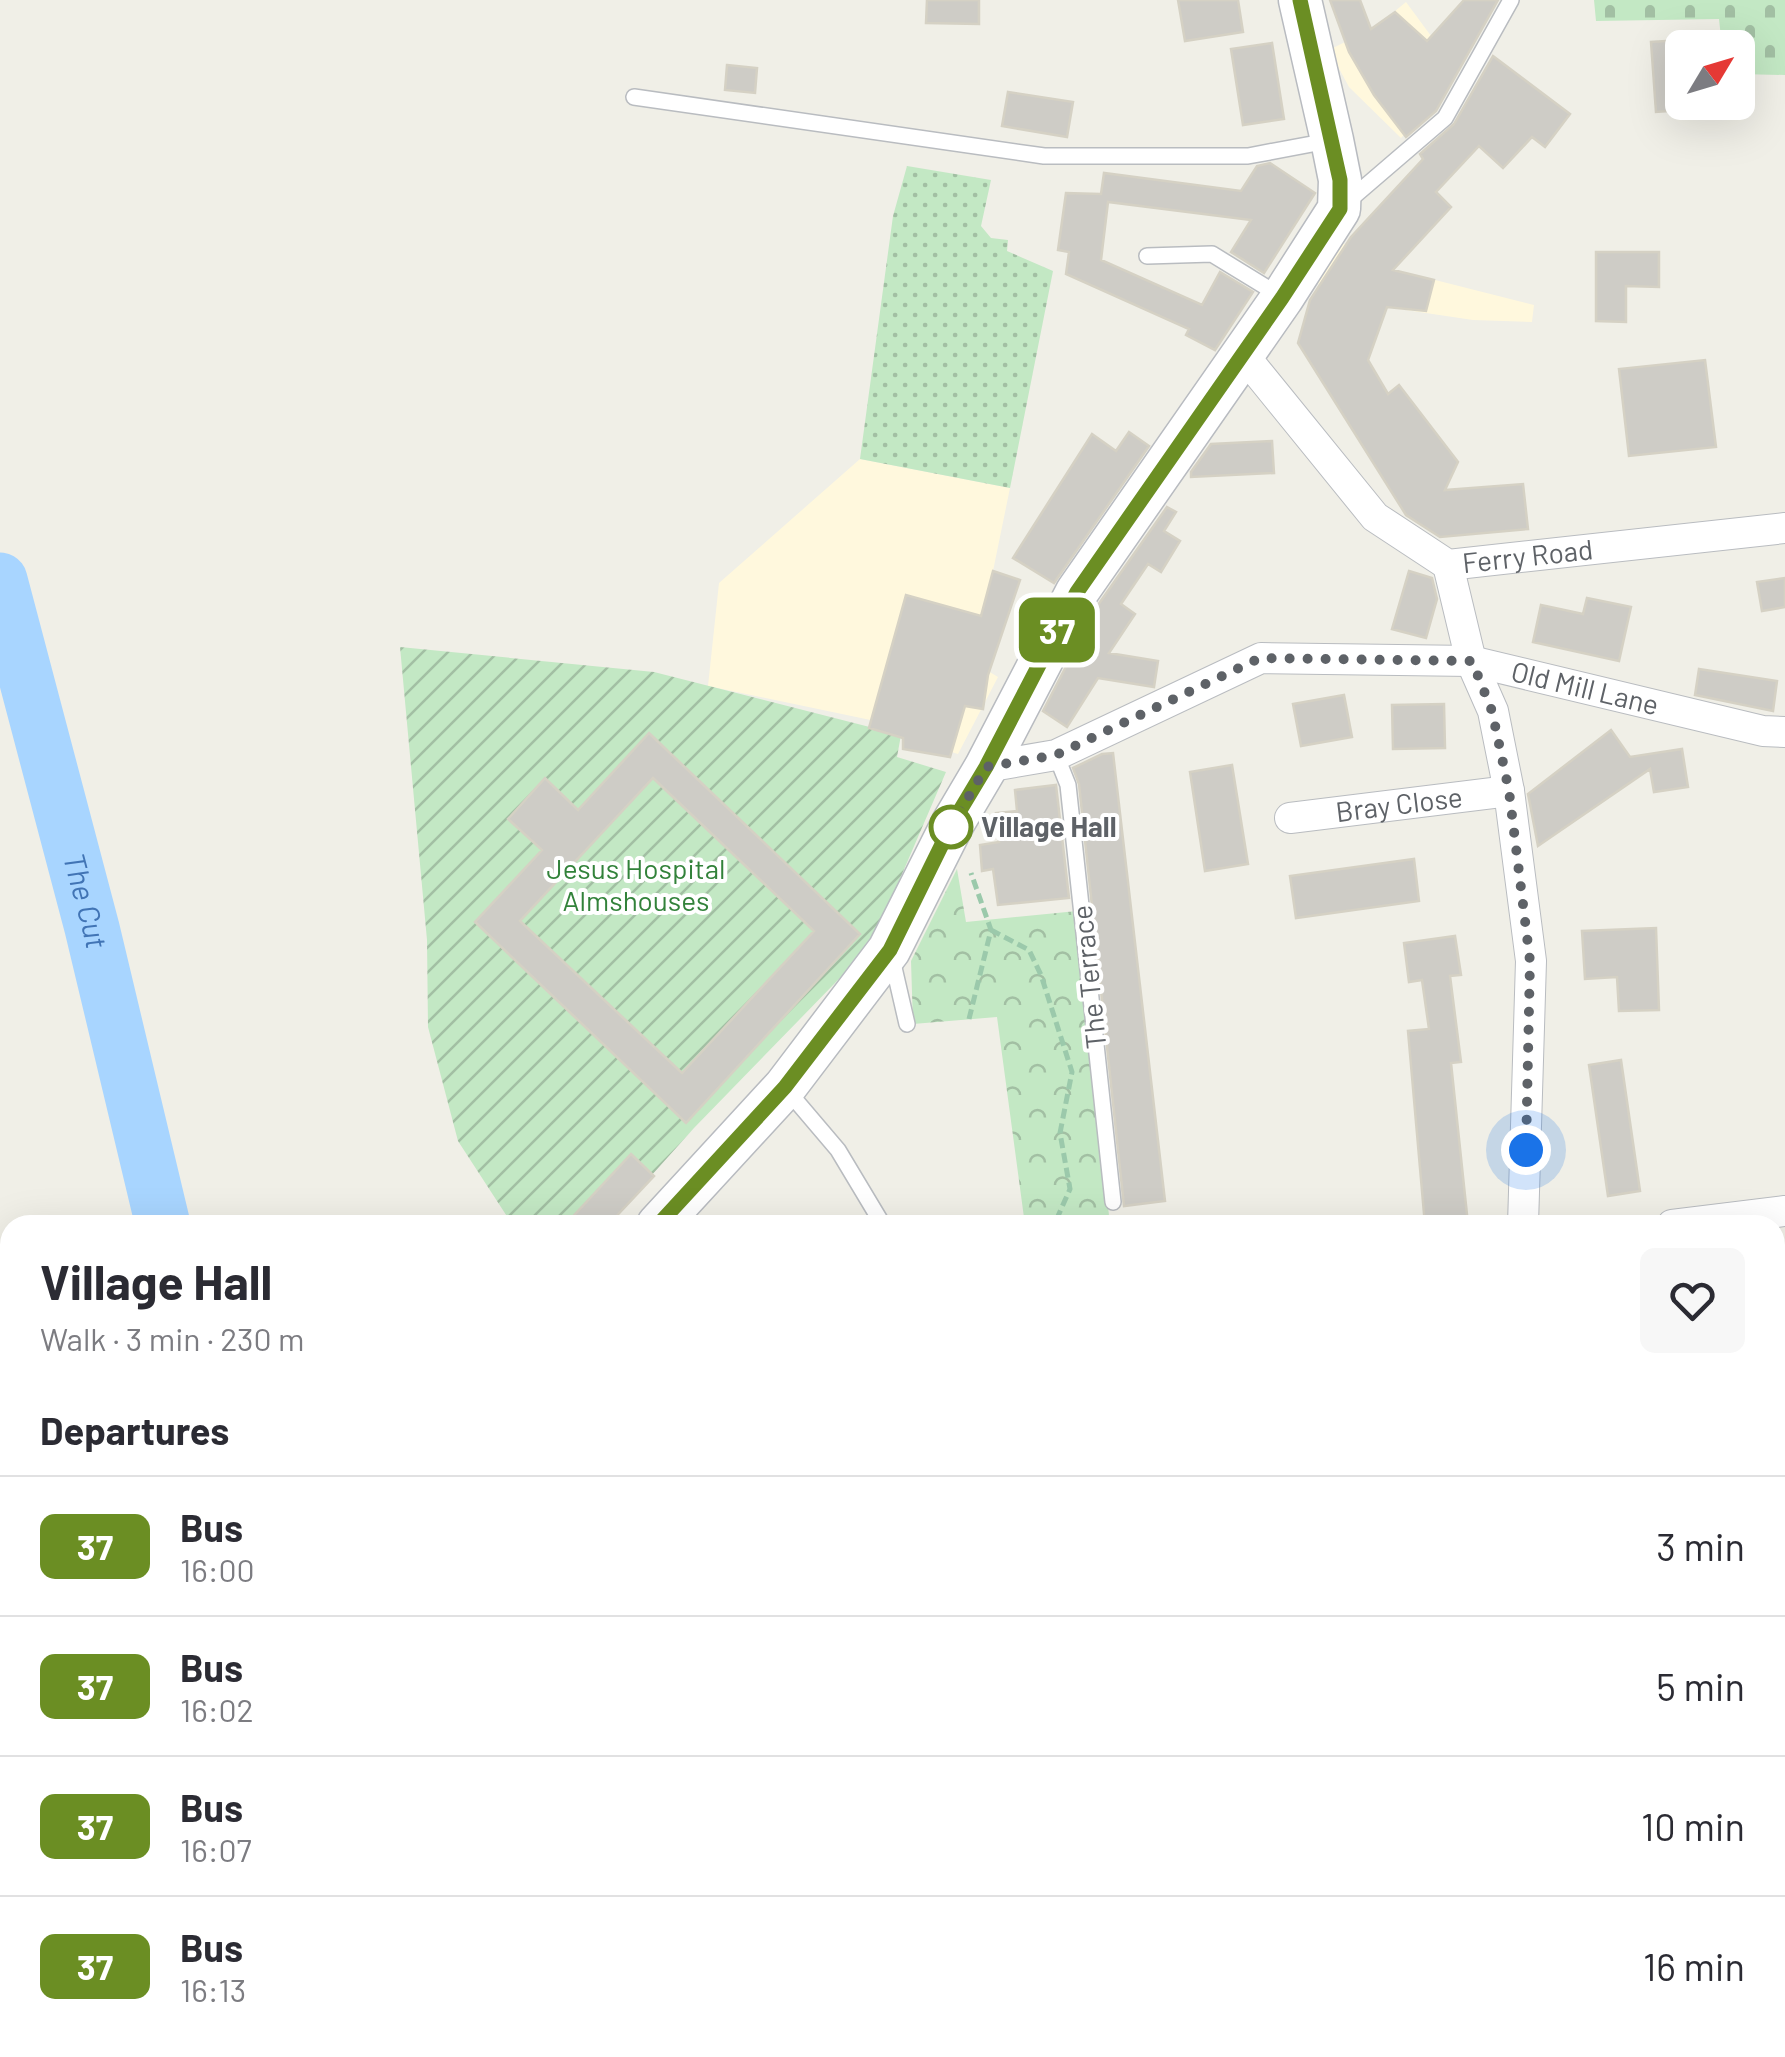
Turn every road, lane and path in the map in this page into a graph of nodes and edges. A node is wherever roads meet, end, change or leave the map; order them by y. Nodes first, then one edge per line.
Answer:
1 (1300, 0) edge
2 (1511, 0) edge
3 (634, 97) dead end
4 (1332, 140) junction
5 (1340, 209) junction
6 (1147, 256) dead end
7 (1282, 298) junction
8 (1241, 352) junction
9 (1785, 528) edge
10 (1448, 565) junction
11 (1472, 661) junction
12 (1785, 732) edge
13 (1056, 755) junction
14 (986, 767) junction
15 (1509, 791) junction
16 (1290, 818) dead end
17 (953, 822) junction
18 (991, 930) junction
19 (890, 950) junction
20 (968, 1019) dead end
21 (908, 1024) dead end
22 (785, 1087) junction
23 (1112, 1202) dead end
24 (1785, 1211) edge
25 (667, 1215) edge
26 (876, 1215) edge
27 (1058, 1215) edge
28 (1524, 1215) edge
29 (1753, 1215) edge

1 - 4 main road
2 - 5 lane
3 - 4 lane
4 - 5 main road
5 - 7 main road
6 - 7 lane
7 - 8 main road
8 - 10 street, Ferry Road
8 - 14 main road
9 - 10 street, Ferry Road
10 - 11 street
11 - 12 street, Old Mill Lane
11 - 13 street, Old Mill Lane
11 - 15 street
13 - 14 street, Old Mill Lane
13 - 23 lane, The Terrace
14 - 17 main road
15 - 16 street, Bray Close
15 - 28 street
17 - 18 path
17 - 19 main road
18 - 20 path
18 - 27 path
19 - 21 lane
19 - 22 main road
22 - 25 main road
22 - 26 lane
24 - 29 street

